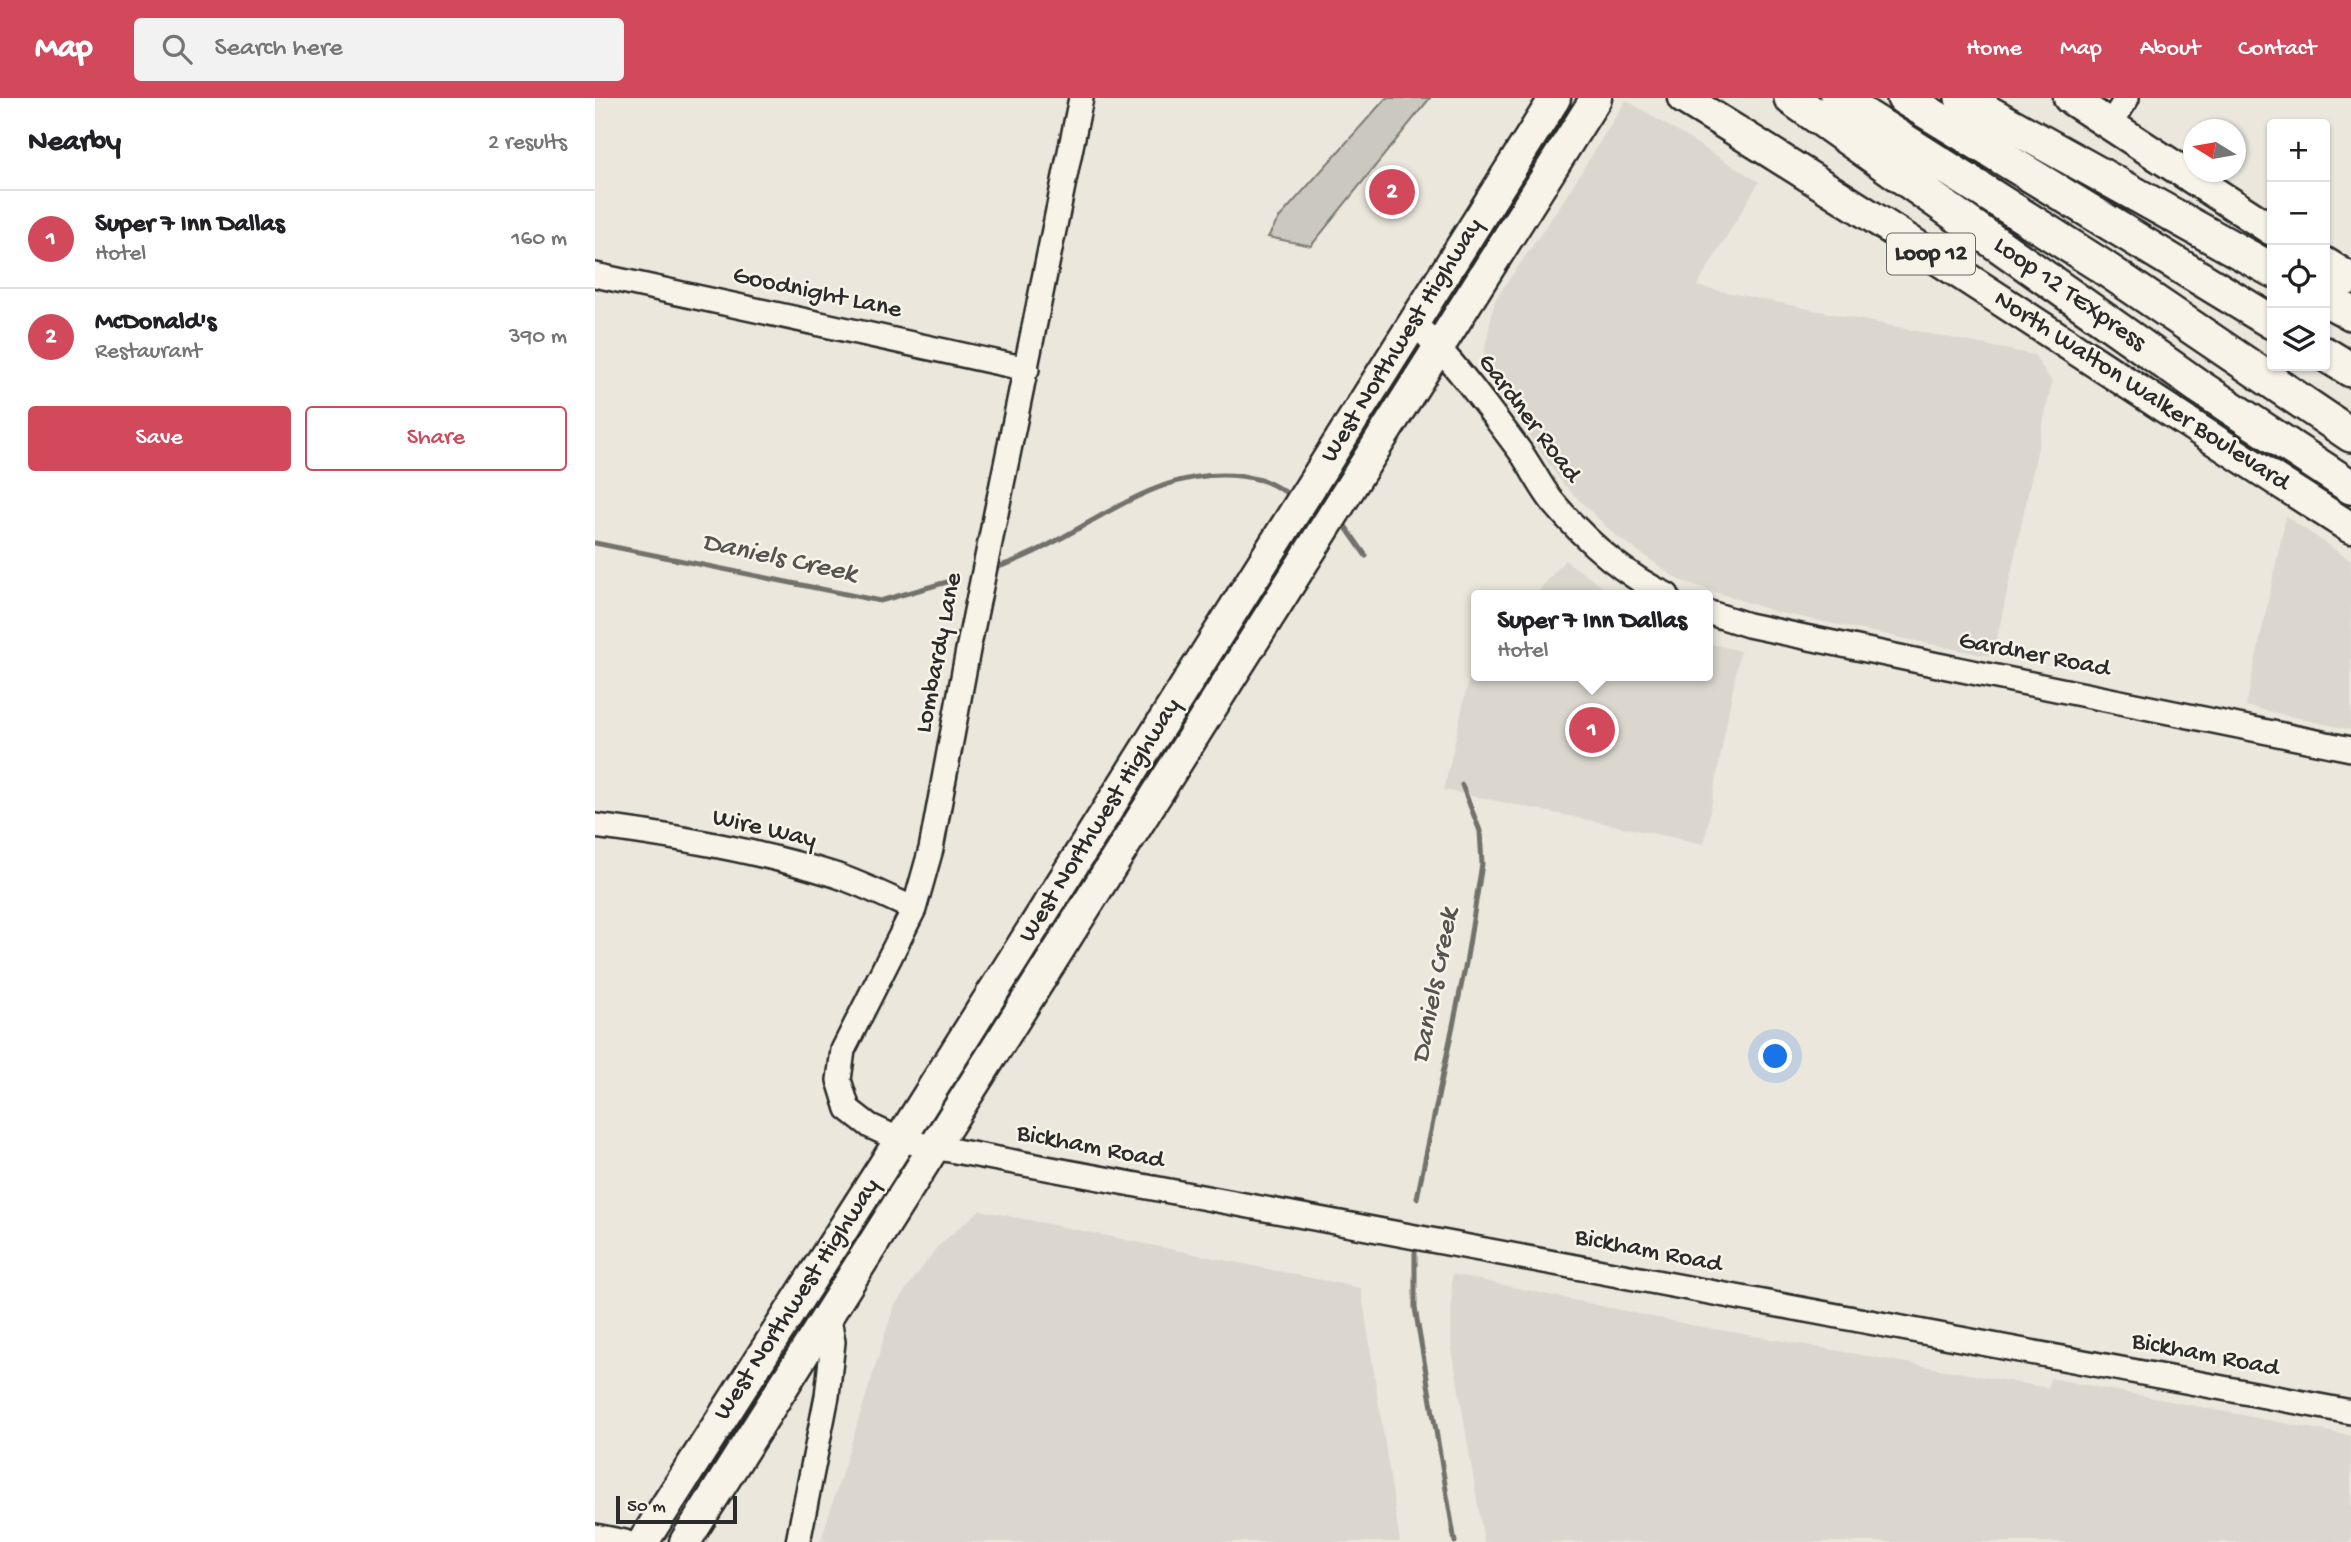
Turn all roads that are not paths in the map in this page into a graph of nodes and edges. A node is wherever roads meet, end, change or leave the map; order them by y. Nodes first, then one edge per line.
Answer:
1 (1081, 98) edge
2 (1555, 98) edge
3 (1596, 98) edge
4 (1683, 98) edge
5 (1791, 98) edge
6 (1837, 98) edge
7 (1904, 98) edge
8 (1962, 98) edge
9 (2069, 98) edge
10 (2127, 98) edge
11 (2110, 125) junction
12 (2267, 227) edge
13 (2100, 265) junction
14 (2330, 266) edge
15 (2267, 267) edge
16 (595, 275) edge
17 (2351, 279) edge
18 (2330, 302) edge
19 (2351, 313) edge
20 (2267, 319) edge
21 (1415, 323) junction
22 (1439, 347) junction
23 (2330, 357) edge
24 (1027, 369) junction
25 (2351, 370) edge
26 (2351, 435) edge
27 (2351, 475) edge
28 (2351, 487) edge
29 (2351, 528) edge
30 (1658, 590) edge
31 (1713, 614) edge
32 (1151, 742) junction
33 (2351, 749) edge
34 (1178, 759) junction
35 (595, 826) edge
36 (914, 909) junction
37 (1038, 922) junction
38 (1065, 938) junction
39 (900, 1140) junction
40 (934, 1147) junction
41 (828, 1313) junction
42 (2351, 1412) edge
43 (595, 1536) edge
44 (625, 1542) edge
45 (643, 1542) edge
46 (685, 1542) edge
47 (798, 1542) edge

1 - 24 street, Lombardy Lane
2 - 21 main road, West Northwest Highway
3 - 22 main road, West Northwest Highway
4 - 29 main road, North Walton Walker Boulevard / Loop 12
5 - 28 highway, Loop 12 TEXpress
6 - 13 highway
7 - 20 highway
8 - 15 highway
9 - 11 main road
10 - 11 street
11 - 12 main road
13 - 26 highway
13 - 27 highway
14 - 17 main road
16 - 24 street, Goodnight Lane
18 - 19 highway
21 - 22 street, Gardner Road
21 - 32 main road, West Northwest Highway
22 - 30 street, Gardner Road
22 - 34 main road, West Northwest Highway
23 - 25 highway
24 - 36 street, Lombardy Lane
31 - 33 street, Gardner Road
32 - 34 main road
32 - 37 main road, West Northwest Highway
34 - 38 main road, West Northwest Highway
35 - 36 street, Wire Way
36 - 39 street, Lombardy Lane
37 - 38 main road
37 - 39 main road, West Northwest Highway
38 - 40 main road, West Northwest Highway
39 - 40 street, Lombardy Lane
39 - 45 main road, West Northwest Highway
40 - 41 main road, West Northwest Highway
40 - 42 street, Bickham Road
41 - 46 main road, West Northwest Highway
41 - 47 street
43 - 44 street

